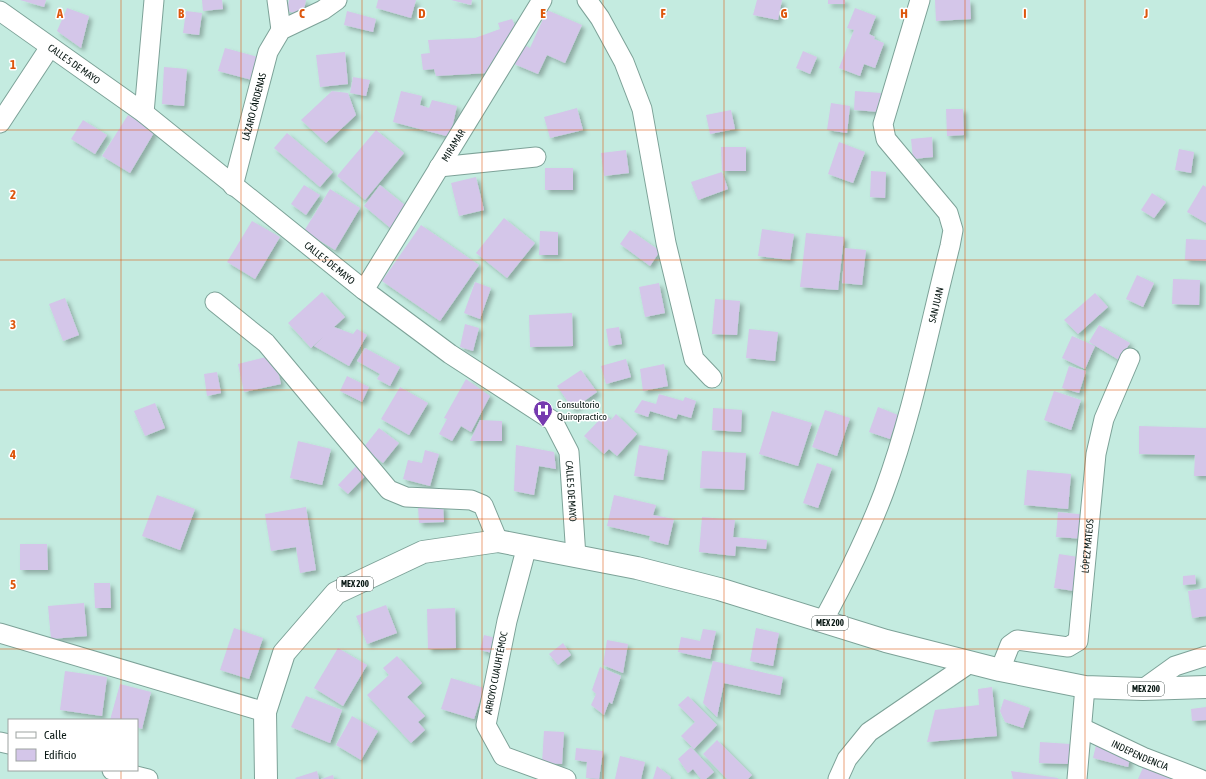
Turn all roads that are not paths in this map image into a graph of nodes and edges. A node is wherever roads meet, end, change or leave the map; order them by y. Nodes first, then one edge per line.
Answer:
1 (2, 0) edge
2 (154, 0) edge
3 (277, 0) edge
4 (337, 0) edge
5 (542, 0) edge
6 (586, 0) edge
7 (920, 0) edge
8 (0, 8) edge
9 (0, 11) edge
10 (281, 30) junction
11 (50, 47) junction
12 (144, 113) junction
13 (0, 123) edge
14 (536, 157) dead end
15 (439, 167) junction
16 (234, 186) junction
17 (364, 290) junction
18 (215, 302) dead end
19 (1130, 358) dead end
20 (712, 378) dead end
21 (498, 541) junction
22 (527, 546) junction
23 (576, 557) junction
24 (823, 621) junction
25 (0, 633) edge
26 (1206, 656) edge
27 (970, 664) junction
28 (1000, 670) junction
29 (1085, 687) junction
30 (1206, 687) edge
31 (1143, 689) junction
32 (265, 712) junction
33 (1082, 728) junction
34 (116, 771) edge
35 (148, 779) edge
36 (266, 779) edge
37 (566, 779) edge
38 (838, 779) edge
39 (1077, 779) edge
40 (1200, 779) edge

1 - 8 street
2 - 12 street
3 - 10 street
4 - 10 street
5 - 15 street, MIRAMAR
6 - 20 street
7 - 24 street, SAN JUAN
9 - 11 street, CALLE 5 DE MAYO
10 - 16 street, LÁZARO CÁRDENAS
11 - 12 street, CALLE 5 DE MAYO
11 - 13 street
12 - 16 street, CALLE 5 DE MAYO
14 - 15 street
15 - 17 street, MIRAMAR
16 - 17 street, CALLE 5 DE MAYO
17 - 23 street, CALLE 5 DE MAYO
18 - 21 street
19 - 28 street, LÓPEZ MATEOS
21 - 22 highway, MEX 200
21 - 32 highway, MEX 200
22 - 23 highway, MEX 200
22 - 37 street, ARROYO CUAUHTÉMOC
23 - 24 highway, MEX 200
24 - 27 highway, MEX 200
25 - 32 street
26 - 31 street
27 - 28 highway, MEX 200
27 - 38 street
28 - 29 highway, MEX 200
29 - 31 highway, MEX 200
29 - 33 street
30 - 31 highway, MEX 200
32 - 36 highway, MEX 200
33 - 39 street
33 - 40 street, INDEPENDENCIA
34 - 35 street

